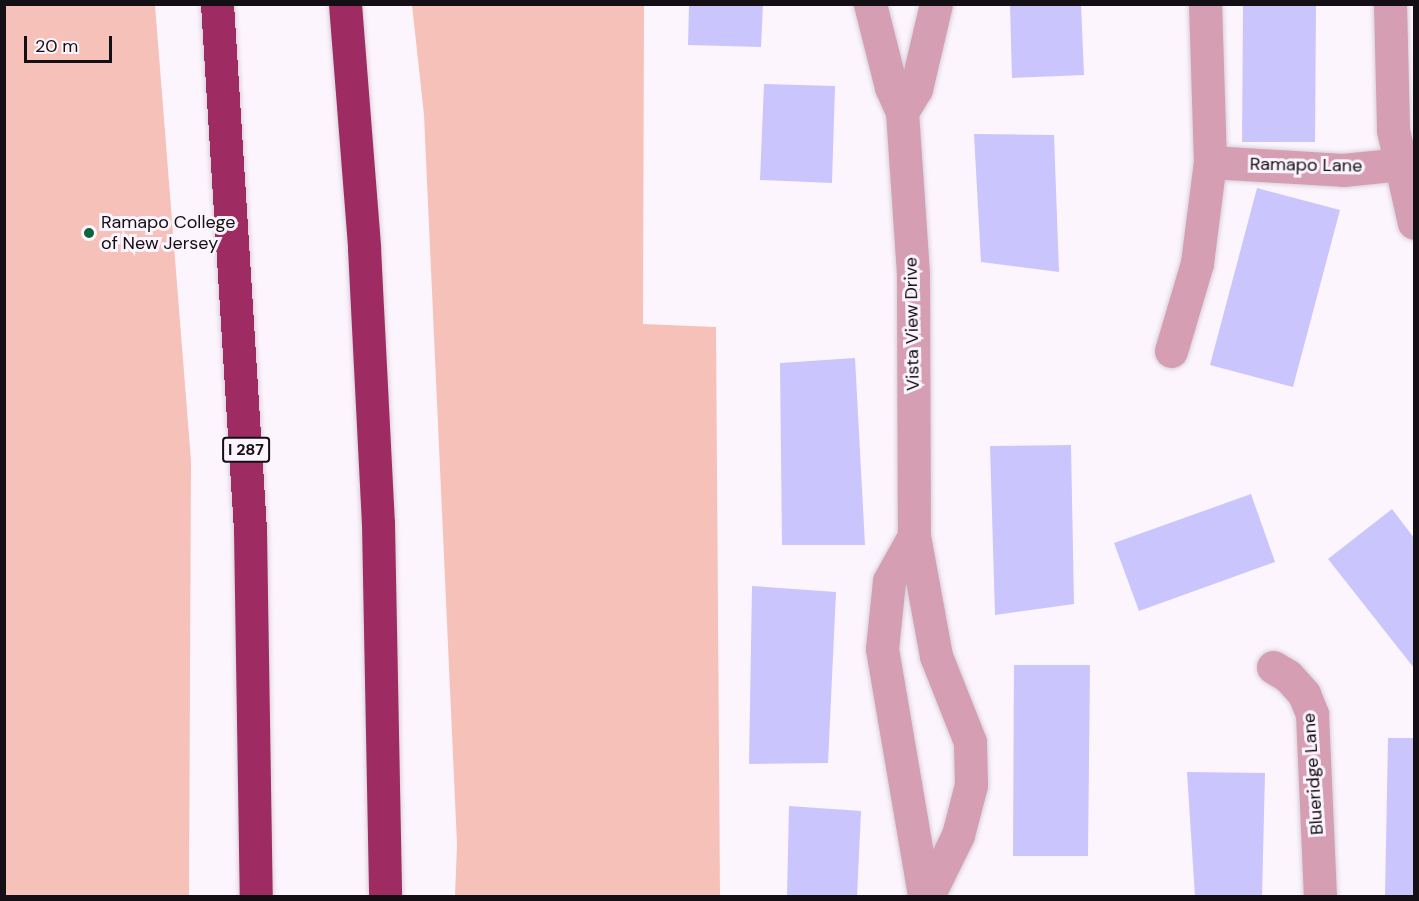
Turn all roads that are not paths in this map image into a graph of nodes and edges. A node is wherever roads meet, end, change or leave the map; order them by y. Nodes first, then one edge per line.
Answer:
1 (218, 4) edge
2 (345, 4) edge
3 (870, 4) edge
4 (936, 4) edge
5 (1205, 4) edge
6 (1390, 4) edge
7 (902, 112) junction
8 (1210, 162) junction
9 (1401, 164) junction
10 (1414, 223) edge
11 (1171, 351) dead end
12 (914, 536) junction
13 (1273, 667) dead end
14 (256, 897) edge
15 (384, 897) edge
16 (924, 897) edge
17 (928, 897) edge
18 (1320, 897) edge

1 - 14 highway, I 287
2 - 15 highway
3 - 7 street, Vista View Drive
4 - 7 street
5 - 8 street
6 - 9 street
7 - 12 street, Vista View Drive
8 - 9 street, Ramapo Lane
8 - 11 street
9 - 10 street
12 - 16 street, Vista View Drive
12 - 17 street, Vista View Drive
13 - 18 street, Blueridge Lane

